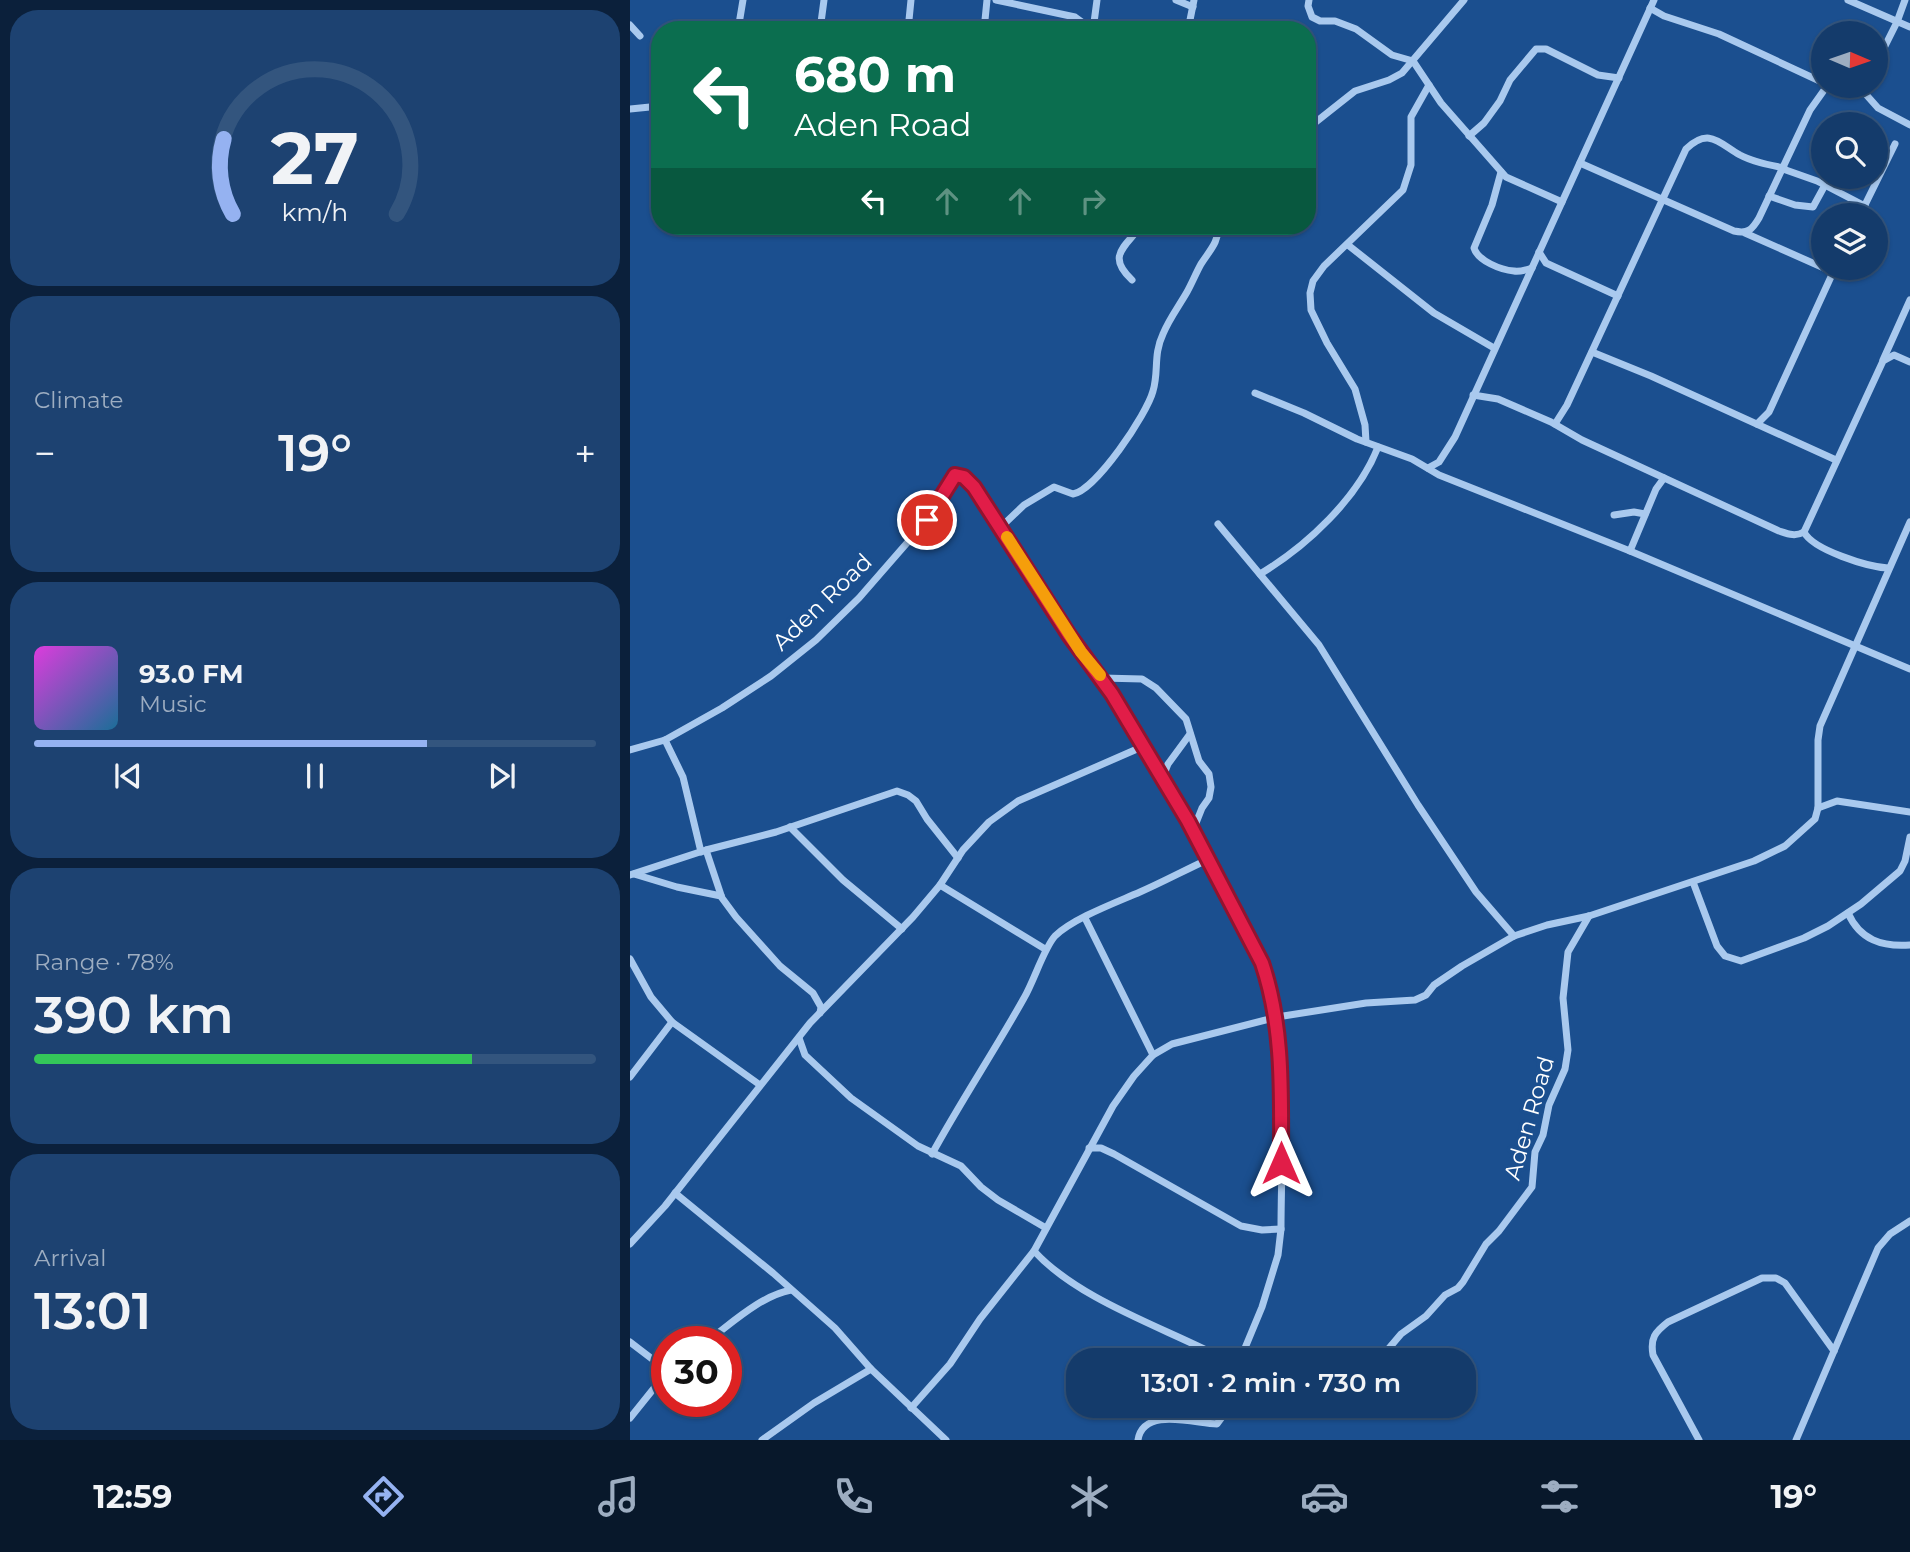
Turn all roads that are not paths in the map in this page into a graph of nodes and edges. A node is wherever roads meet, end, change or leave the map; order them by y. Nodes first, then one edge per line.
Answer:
1 (743, 0) edge
2 (824, 0) edge
3 (911, 0) edge
4 (987, 0) edge
5 (996, 0) edge
6 (1097, 0) edge
7 (1175, 0) edge
8 (1309, 0) edge
9 (1464, 0) edge
10 (1654, 0) edge
11 (1848, 0) edge
12 (1905, 0) edge
13 (1194, 3) edge
14 (1650, 8) junction
15 (740, 21) edge
16 (821, 21) edge
17 (909, 21) edge
18 (985, 21) edge
19 (1081, 21) edge
20 (1094, 21) edge
21 (1190, 21) edge
22 (1897, 22) junction
23 (630, 25) edge
24 (1910, 27) edge
25 (640, 36) dead end
26 (1888, 40) edge
27 (1413, 61) junction
28 (1811, 77) edge
29 (1619, 78) junction
30 (1429, 85) junction
31 (1817, 98) edge
32 (1870, 98) edge
33 (651, 107) edge
34 (630, 109) edge
35 (1316, 123) edge
36 (1910, 125) edge
37 (1469, 136) junction
38 (1895, 144) dead end
39 (1580, 163) junction
40 (1783, 169) junction
41 (1501, 172) junction
42 (1811, 180) edge
43 (1823, 189) edge
44 (1833, 189) edge
45 (1769, 196) junction
46 (1562, 202) junction
47 (1662, 202) junction
48 (1860, 203) edge
49 (1867, 203) edge
50 (1745, 233) junction
51 (1133, 235) edge
52 (1219, 235) edge
53 (1348, 245) junction
54 (1539, 252) junction
55 (1811, 260) edge
56 (1532, 268) junction
57 (1132, 280) dead end
58 (1829, 280) edge
59 (1618, 296) junction
60 (1910, 300) edge
61 (1494, 348) junction
62 (1592, 352) junction
63 (1883, 361) junction
64 (1910, 362) edge
65 (1255, 393) dead end
66 (1474, 396) junction
67 (1555, 424) junction
68 (1757, 424) junction
69 (1366, 442) junction
70 (1378, 447) junction
71 (1836, 460) junction
72 (1428, 468) junction
73 (1664, 478) junction
74 (1645, 514) junction
75 (1614, 515) dead end
76 (1910, 522) edge
77 (1218, 524) dead end
78 (1001, 527) junction
79 (1804, 531) junction
80 (1630, 551) junction
81 (1888, 568) junction
82 (1260, 574) junction
83 (1854, 647) junction
84 (1910, 669) edge
85 (1102, 678) junction
86 (1190, 734) junction
87 (665, 740) junction
88 (1143, 746) junction
89 (630, 750) edge
90 (1162, 779) junction
91 (1818, 808) junction
92 (1910, 812) edge
93 (790, 827) junction
94 (1196, 835) junction
95 (1910, 836) edge
96 (704, 851) junction
97 (958, 858) junction
98 (1207, 860) junction
99 (632, 874) edge
100 (1693, 882) junction
101 (940, 885) junction
102 (721, 896) junction
103 (1848, 913) junction
104 (1588, 916) junction
105 (1084, 918) junction
106 (902, 929) junction
107 (1514, 936) junction
108 (1910, 945) edge
109 (1045, 949) junction
110 (630, 959) edge
111 (813, 993) junction
112 (833, 999) junction
113 (820, 1013) junction
114 (1277, 1017) junction
115 (672, 1022) junction
116 (799, 1038) junction
117 (790, 1050) junction
118 (805, 1055) junction
119 (1153, 1055) junction
120 (630, 1077) edge
121 (760, 1084) junction
122 (1089, 1148) junction
123 (932, 1154) junction
124 (675, 1193) junction
125 (1910, 1221) edge
126 (1046, 1228) junction
127 (1281, 1229) junction
128 (632, 1239) edge
129 (1034, 1251) junction
130 (791, 1290) junction
131 (729, 1326) edge
132 (630, 1342) edge
133 (1202, 1348) edge
134 (1245, 1348) edge
135 (1389, 1348) edge
136 (1834, 1351) junction
137 (651, 1358) edge
138 (870, 1368) junction
139 (651, 1391) edge
140 (911, 1408) junction
141 (630, 1418) edge
142 (1221, 1418) edge
143 (762, 1440) edge
144 (945, 1440) edge
145 (1138, 1440) edge
146 (1699, 1440) edge
147 (1796, 1440) edge

1 - 15 street
2 - 16 street
3 - 17 street
4 - 18 street
5 - 19 street
6 - 20 street
7 - 13 street
8 - 27 street
9 - 27 street
10 - 14 street
11 - 22 street
12 - 22 street
13 - 21 street
14 - 28 street
14 - 29 street
22 - 24 street
22 - 26 street
23 - 25 street
27 - 30 street
27 - 35 street
29 - 37 street
29 - 39 street
30 - 37 street
30 - 53 street
31 - 40 street
32 - 36 street
33 - 34 street
37 - 41 street
38 - 49 street
39 - 46 street
39 - 47 street
40 - 42 street
40 - 45 street
40 - 47 street
41 - 46 street
41 - 56 street
43 - 45 street
44 - 48 street
45 - 50 street
46 - 54 street
47 - 50 street
47 - 59 street
50 - 55 street
51 - 57 street
52 - 78 street
53 - 61 street
53 - 69 street
54 - 56 street
54 - 59 street
56 - 61 street
58 - 68 street
59 - 62 street
60 - 63 street
61 - 66 street
62 - 67 street
62 - 68 street
63 - 64 street
63 - 71 street
65 - 69 street
66 - 67 street
66 - 72 street
67 - 73 street
68 - 71 street
69 - 70 street
70 - 72 street
70 - 82 street
71 - 79 street
72 - 80 street
73 - 74 street
73 - 79 street
74 - 75 street
74 - 80 street
76 - 81 street
77 - 82 street
78 - 85 street, Aden Road
78 - 87 street, Aden Road
79 - 81 street
80 - 83 street
81 - 83 street
82 - 107 street
83 - 84 street
83 - 91 street
85 - 86 street
85 - 88 street, Aden Road
86 - 90 street
86 - 94 street
87 - 89 street, Aden Road
87 - 96 street
88 - 90 street, Aden Road
88 - 97 street
90 - 94 street, Aden Road
91 - 92 street
91 - 100 street
93 - 96 street
93 - 97 street
93 - 106 street
94 - 98 street, Aden Road
95 - 103 street
96 - 99 street
96 - 102 street
97 - 101 street
98 - 105 street
98 - 114 street, Aden Road
99 - 102 street
100 - 103 street
100 - 104 street
101 - 106 street
101 - 109 street
102 - 111 street
103 - 108 street
104 - 107 street
104 - 135 street, Aden Road
105 - 109 street
105 - 119 street
106 - 112 street
107 - 114 street
109 - 123 street
110 - 115 street
111 - 112 street
111 - 113 street
112 - 113 street
113 - 116 street
114 - 119 street
114 - 127 street, Aden Road
115 - 120 street
115 - 121 street
116 - 117 street
116 - 118 street
117 - 118 street
117 - 121 street
118 - 123 street
119 - 122 street
121 - 124 street
122 - 126 street
122 - 127 street
123 - 126 street
124 - 128 street
124 - 130 street
125 - 136 street
126 - 129 street
127 - 134 street, Aden Road
129 - 133 street
129 - 140 street
130 - 131 street
130 - 138 street
132 - 137 street
136 - 146 street
136 - 147 street
138 - 140 street
138 - 143 street
139 - 141 street
140 - 144 street
142 - 145 street

